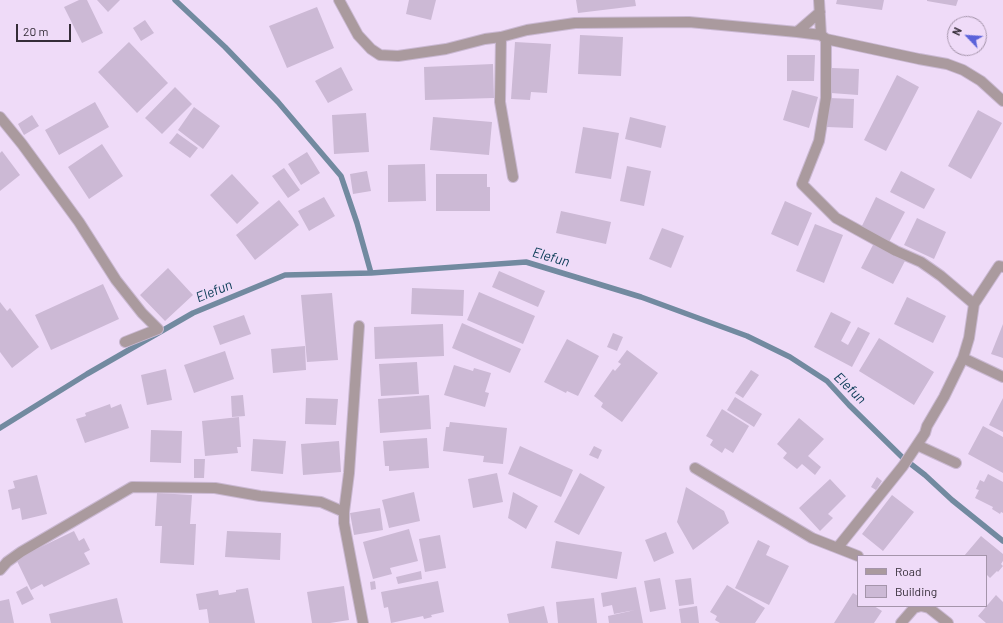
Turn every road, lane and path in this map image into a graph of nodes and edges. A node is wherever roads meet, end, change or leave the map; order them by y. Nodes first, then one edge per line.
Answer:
1 (339, 0) edge
2 (819, 0) edge
3 (820, 12) junction
4 (796, 32) junction
5 (501, 37) junction
6 (823, 37) junction
7 (1003, 101) edge
8 (0, 116) edge
9 (513, 177) dead end
10 (1003, 268) edge
11 (974, 304) junction
12 (360, 326) dead end
13 (125, 342) dead end
14 (963, 358) junction
15 (1003, 376) edge
16 (917, 445) junction
17 (956, 463) dead end
18 (695, 468) dead end
19 (344, 512) junction
20 (838, 547) junction
21 (857, 556) edge
22 (0, 570) edge
23 (918, 607) edge
24 (925, 607) edge
25 (363, 623) edge
26 (901, 623) edge
27 (948, 623) edge

1 - 5 street
2 - 3 street
3 - 4 street
3 - 6 street
4 - 5 street
4 - 6 street
5 - 9 street
6 - 7 street
6 - 11 street
8 - 13 street
10 - 11 street
11 - 14 street
12 - 19 street
14 - 15 street
14 - 16 street
16 - 17 street
16 - 20 street
18 - 20 street
19 - 22 street
19 - 25 street
20 - 21 street
23 - 26 street
24 - 27 street

